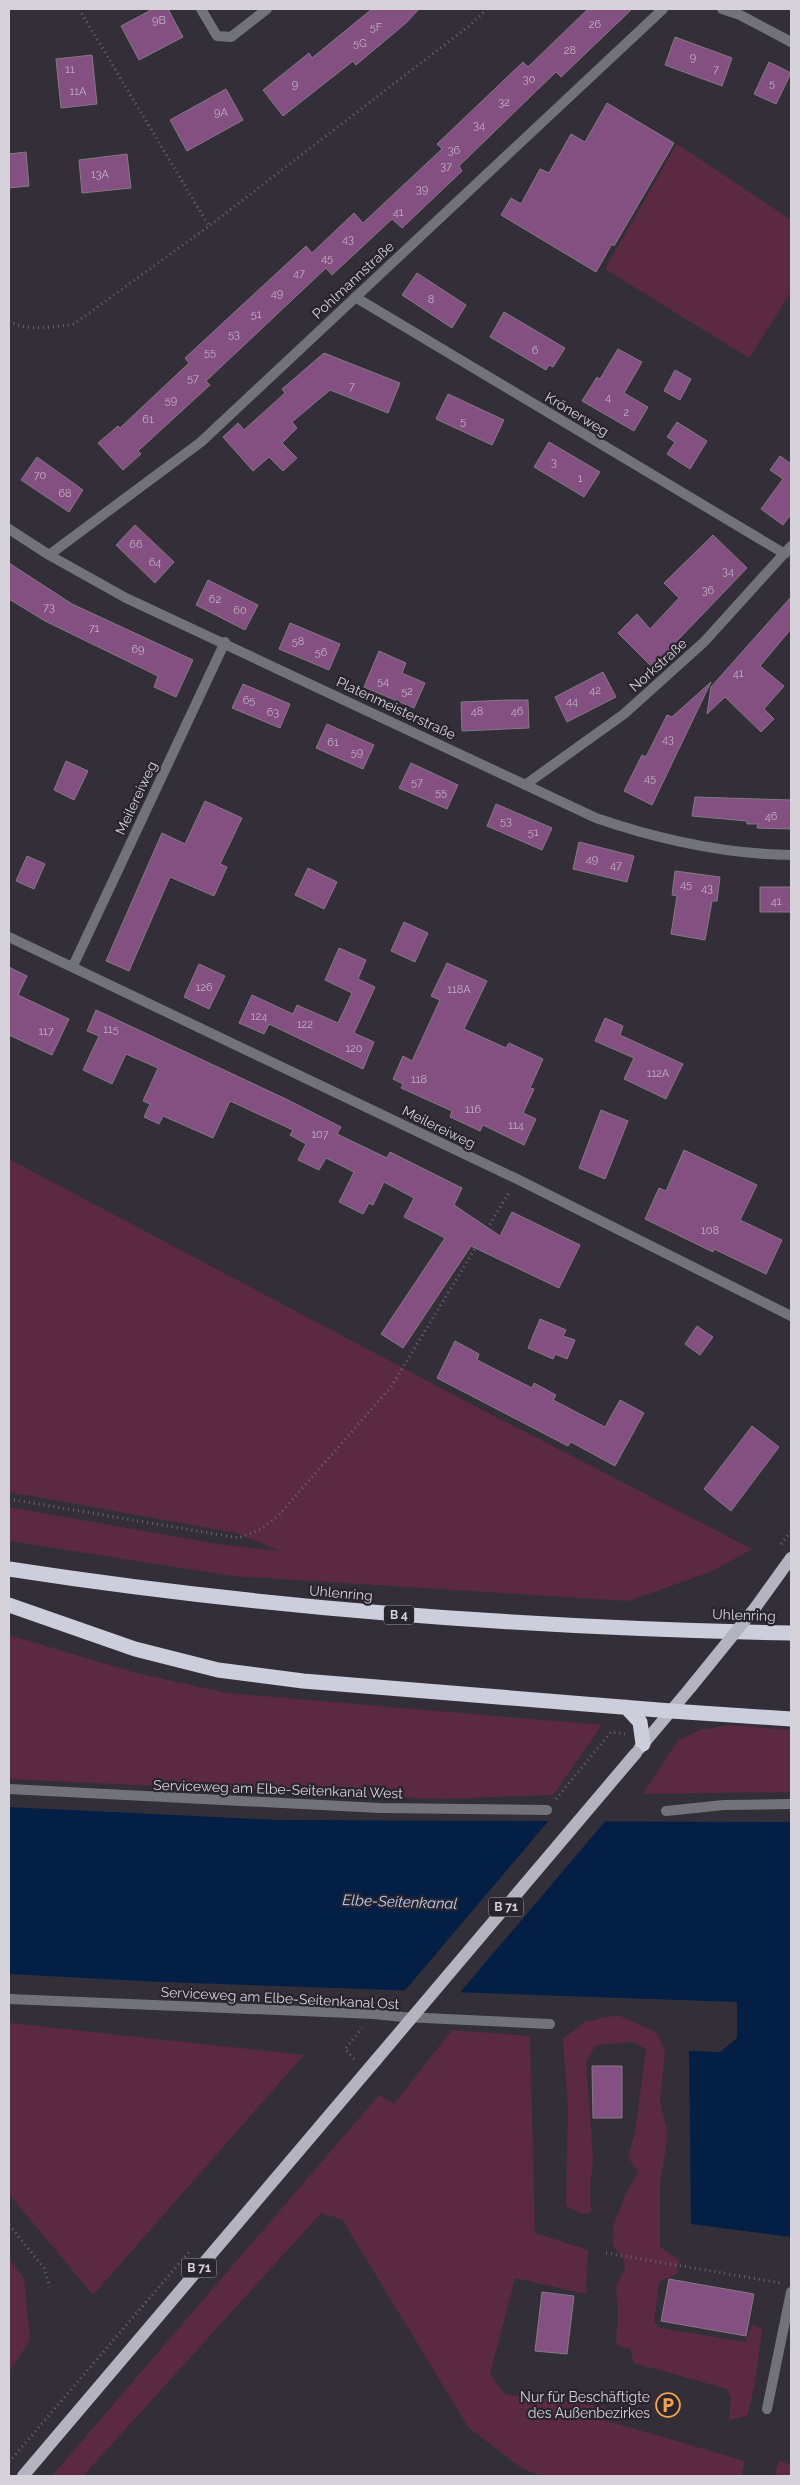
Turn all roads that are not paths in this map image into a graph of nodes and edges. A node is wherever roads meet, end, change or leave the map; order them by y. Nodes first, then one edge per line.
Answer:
1 (201, 9) edge
2 (267, 9) edge
3 (663, 9) edge
4 (722, 9) edge
5 (791, 42) edge
6 (355, 297) junction
7 (9, 528) edge
8 (788, 550) edge
9 (49, 555) junction
10 (225, 642) junction
11 (525, 785) junction
12 (791, 855) edge
13 (9, 937) edge
14 (73, 966) junction
15 (791, 1316) edge
16 (791, 1558) edge
17 (9, 1569) edge
18 (9, 1605) edge
19 (791, 1632) edge
20 (626, 1708) junction
21 (671, 1711) junction
22 (791, 1719) edge
23 (640, 1748) junction
24 (9, 1789) edge
25 (791, 1804) edge
26 (547, 1810) road end
27 (666, 1811) dead end
28 (9, 1999) edge
29 (550, 2024) dead end
30 (791, 2292) edge
31 (767, 2409) dead end
32 (23, 2476) edge

1 - 2 street
3 - 6 street, Pohlmannstraße
4 - 5 street
6 - 8 street, Krönerweg
6 - 9 street, Pohlmannstraße
7 - 9 street, Platenmeisterstraße
8 - 11 street, Norkstraße
9 - 10 street, Platenmeisterstraße
10 - 11 street, Platenmeisterstraße
10 - 14 street, Meilereiweg
11 - 12 street, Platenmeisterstraße
13 - 14 street, Meilereiweg
14 - 15 street, Meilereiweg
16 - 21 main road, B 71, bridge
17 - 19 highway, Uhlenring / B 4
18 - 20 highway
20 - 21 highway
20 - 23 highway
21 - 22 highway
21 - 23 main road, B 71
23 - 32 main road, B 71, bridge
24 - 26 street, Serviceweg am Elbe-Seitenkanal West
25 - 27 street
28 - 29 street, Serviceweg am Elbe-Seitenkanal Ost
30 - 31 street

